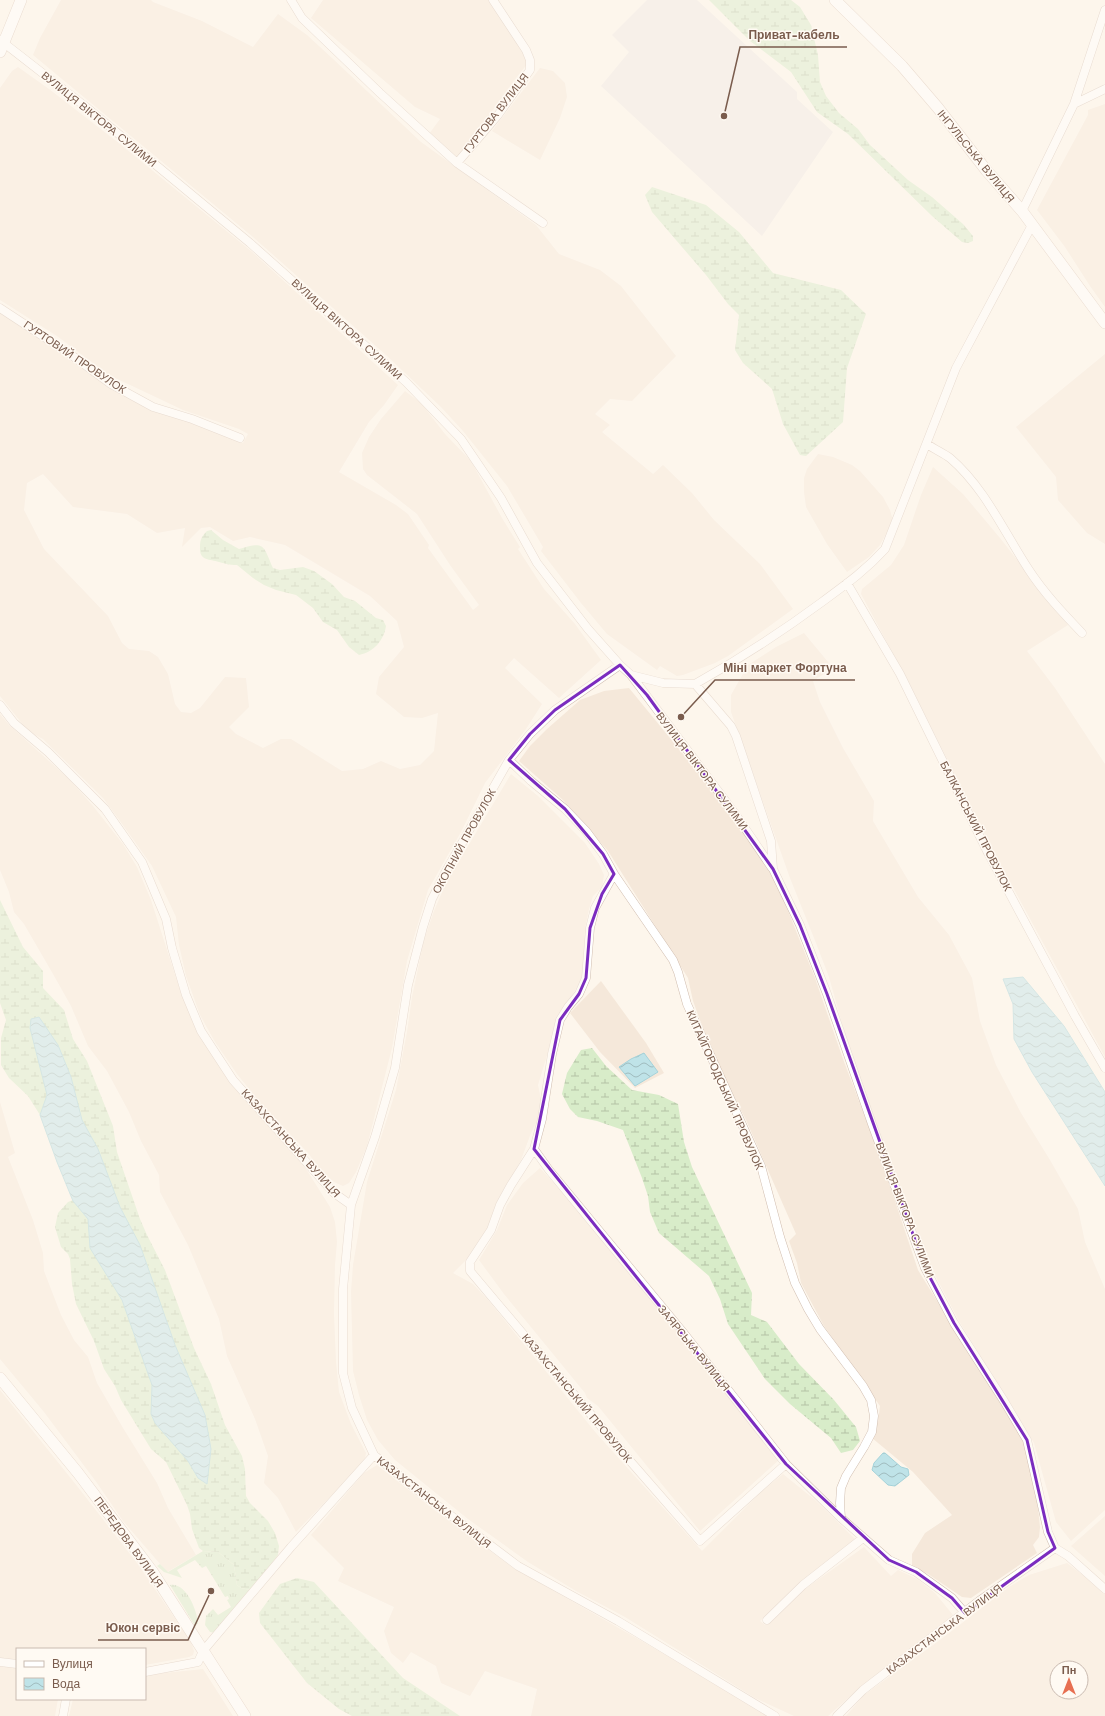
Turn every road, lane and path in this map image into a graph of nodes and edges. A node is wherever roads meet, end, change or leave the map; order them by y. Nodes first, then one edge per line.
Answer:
1 (21, 0) edge
2 (291, 0) edge
3 (494, 0) edge
4 (835, 0) edge
5 (1105, 10) edge
6 (1, 45) edge
7 (1105, 89) edge
8 (1074, 104) junction
9 (457, 163) junction
10 (1022, 211) junction
11 (543, 223) dead end
12 (1032, 225) junction
13 (0, 308) edge
14 (1105, 323) edge
15 (240, 438) dead end
16 (927, 444) junction
17 (847, 584) junction
18 (1082, 633) dead end
19 (620, 665) junction
20 (631, 675) junction
21 (695, 684) junction
22 (0, 706) edge
23 (510, 760) junction
24 (772, 868) junction
25 (614, 874) junction
26 (1105, 1068) edge
27 (534, 1149) junction
28 (351, 1205) junction
29 (0, 1378) edge
30 (374, 1455) junction
31 (786, 1464) junction
32 (842, 1518) junction
33 (864, 1538) junction
34 (1055, 1548) junction
35 (1105, 1589) edge
36 (965, 1613) junction
37 (766, 1620) dead end
38 (203, 1651) junction
39 (0, 1662) edge
40 (16, 1664) edge
41 (146, 1672) edge
42 (66, 1700) edge
43 (63, 1716) edge
44 (245, 1716) edge
45 (775, 1716) edge
46 (837, 1716) edge

1 - 6 street
2 - 9 street
3 - 9 street, ГУРТОВА ВУЛИЦЯ
4 - 10 street, ІНГУЛЬСЬКА ВУЛИЦЯ
5 - 8 street
6 - 19 street, ВУЛИЦЯ ВІКТОРА СУЛИМИ
7 - 8 street
8 - 10 street
9 - 11 street
10 - 12 street, ІНГУЛЬСЬКА ВУЛИЦЯ
12 - 14 street, ІНГУЛЬСЬКА ВУЛИЦЯ
12 - 16 street
13 - 15 street, ГУРТОВИЙ ПРОВУЛОК
16 - 17 street
16 - 18 street
17 - 21 street
17 - 26 street, БАЛКАНСЬКИЙ ПРОВУЛОК
19 - 20 street, ВУЛИЦЯ ВІКТОРА СУЛИМИ
19 - 23 street, ОКОПНИЙ ПРОВУЛОК
20 - 21 street, ВУЛИЦЯ ВІКТОРА СУЛИМИ
20 - 24 street, ВУЛИЦЯ ВІКТОРА СУЛИМИ
21 - 24 street, ВУЛИЦЯ ВІКТОРА СУЛИМИ
22 - 28 street, КАЗАХСТАНСЬКА ВУЛИЦЯ
23 - 25 street, КИТАЙГОРОДСЬКИЙ ПРОВУЛОК
23 - 28 street, ОКОПНИЙ ПРОВУЛОК
24 - 34 street, ВУЛИЦЯ ВІКТОРА СУЛИМИ
25 - 27 street
25 - 32 street, КИТАЙГОРОДСЬКИЙ ПРОВУЛОК
27 - 31 street, ЗАЯРСЬКА ВУЛИЦЯ
27 - 31 street, КАЗАХСТАНСЬКИЙ ПРОВУЛОК
28 - 30 street, КАЗАХСТАНСЬКА ВУЛИЦЯ
29 - 38 street, ПЕРЕДОВА ВУЛИЦЯ
30 - 38 street
30 - 45 street, КАЗАХСТАНСЬКА ВУЛИЦЯ
31 - 32 street, ЗАЯРСЬКА ВУЛИЦЯ
32 - 33 street, ЗАЯРСЬКА ВУЛИЦЯ
33 - 36 street, ЗАЯРСЬКА ВУЛИЦЯ
33 - 37 street
34 - 35 street
34 - 36 street, КАЗАХСТАНСЬКА ВУЛИЦЯ
36 - 46 street, КАЗАХСТАНСЬКА ВУЛИЦЯ
38 - 41 street
38 - 44 street, ПЕРЕДОВА ВУЛИЦЯ
39 - 40 street
42 - 43 street

